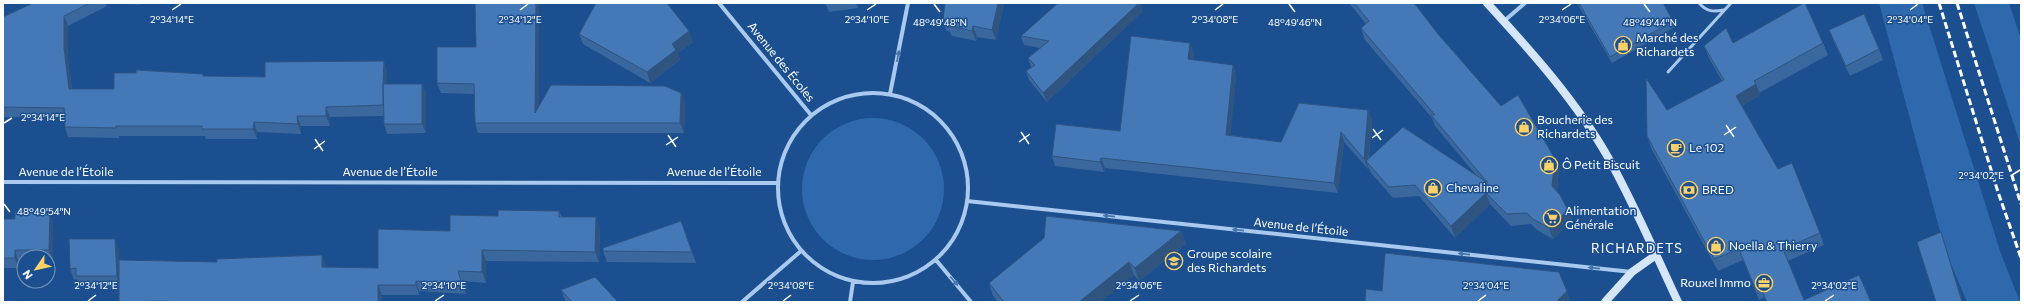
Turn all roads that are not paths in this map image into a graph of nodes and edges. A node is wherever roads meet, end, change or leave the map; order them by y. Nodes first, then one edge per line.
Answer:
1 (719, 3) edge
2 (908, 3) edge
3 (1487, 3) edge
4 (1526, 3) edge
5 (1699, 3) edge
6 (1731, 3) edge
7 (1724, 10) junction
8 (1504, 21) junction
9 (1668, 72) dead end
10 (890, 94) junction
11 (811, 115) junction
12 (3, 182) edge
13 (778, 183) junction
14 (968, 201) junction
15 (801, 251) junction
16 (1656, 255) junction
17 (936, 260) junction
18 (1632, 272) junction
19 (854, 282) junction
20 (742, 302) edge
21 (850, 302) edge
22 (971, 302) edge
23 (1605, 302) edge
24 (1678, 302) edge

1 - 11 street, Avenue des Écoles
10 -> 2 street
3 - 8 main road
4 - 8 street
5 - 7 lane
6 - 7 lane
7 - 9 lane
8 - 16 main road
10 - 11 street
10 - 14 street
11 - 13 street
12 - 13 street, Avenue de l’Étoile
13 - 15 street
14 - 17 street
18 -> 14 street, Avenue de l’Étoile
15 - 19 street
15 - 20 street
16 - 18 main road
16 - 24 main road
17 - 19 street
17 -> 22 street
18 - 23 main road
19 - 21 street

